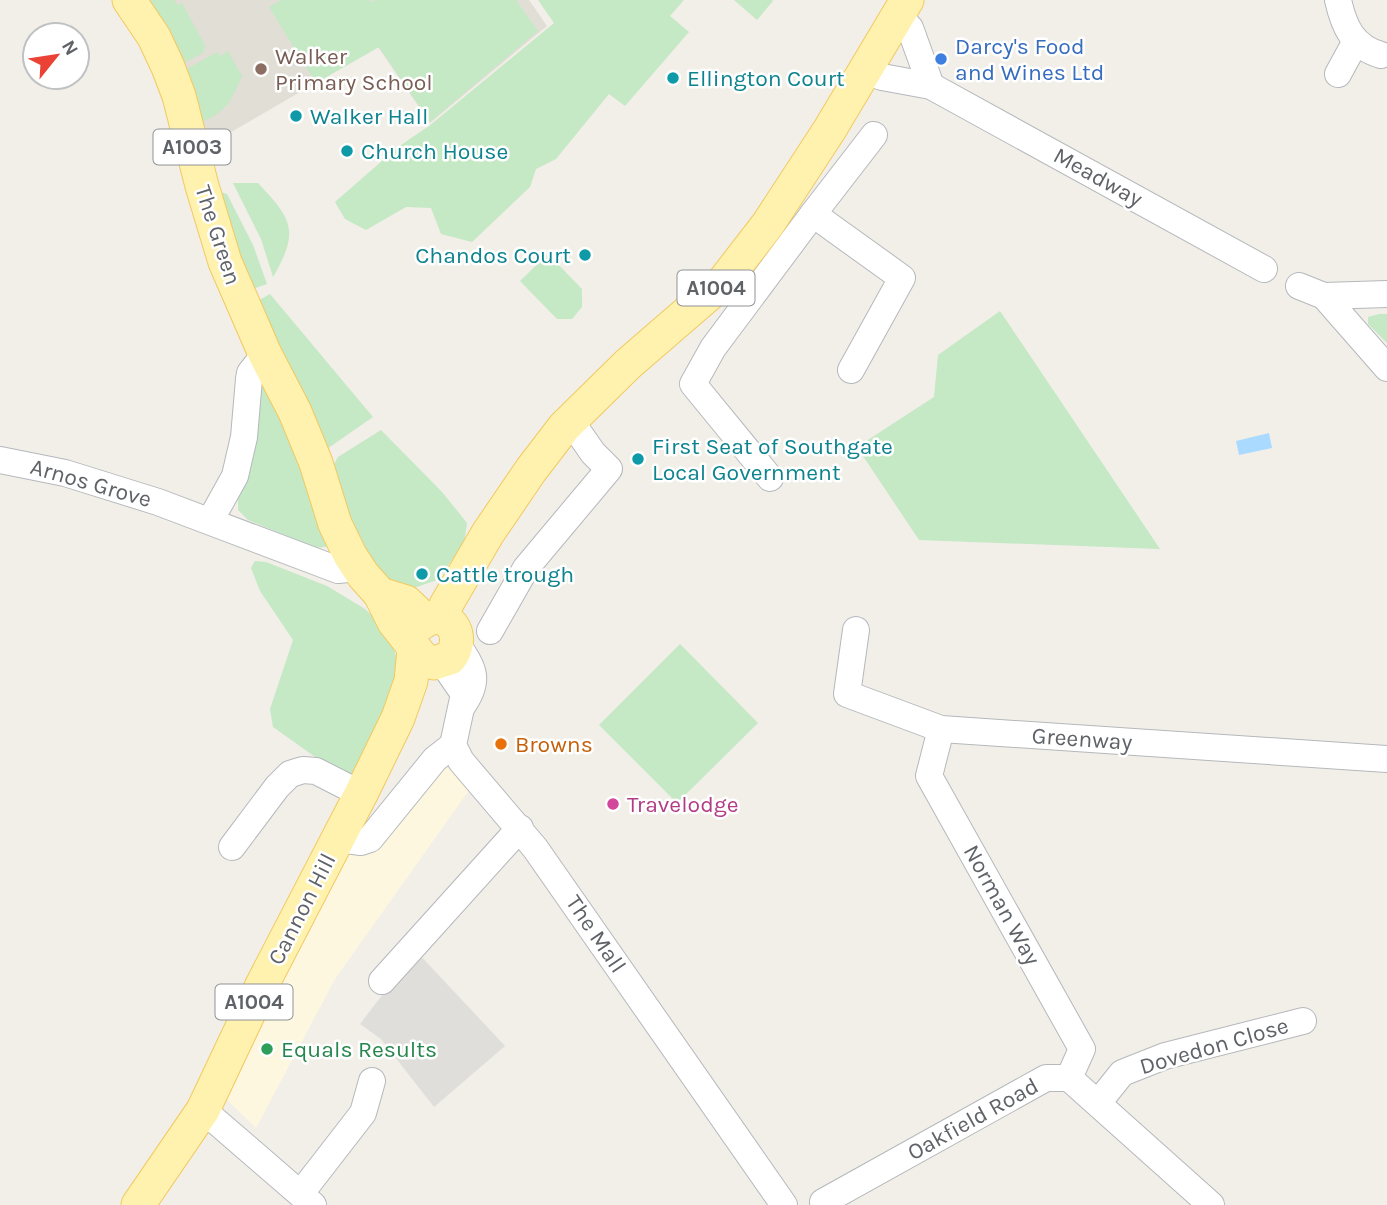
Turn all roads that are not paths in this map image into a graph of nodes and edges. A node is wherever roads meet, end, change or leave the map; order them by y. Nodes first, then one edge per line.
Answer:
1 (129, 0) edge
2 (1338, 0) edge
3 (903, 8) edge
4 (1356, 41) junction
5 (1381, 55) dead end
6 (866, 71) junction
7 (1338, 74) dead end
8 (931, 86) junction
9 (874, 135) dead end
10 (810, 161) junction
11 (837, 182) junction
12 (813, 214) junction
13 (1264, 269) dead end
14 (1299, 286) dead end
15 (1387, 294) edge
16 (1324, 296) junction
17 (686, 315) junction
18 (713, 348) junction
19 (265, 354) junction
20 (1387, 368) edge
21 (851, 370) dead end
22 (570, 420) junction
23 (0, 460) edge
24 (770, 478) dead end
25 (210, 521) junction
26 (358, 568) junction
27 (856, 630) dead end
28 (490, 631) dead end
29 (432, 639) junction
30 (940, 729) junction
31 (453, 745) junction
32 (1387, 760) edge
33 (361, 794) junction
34 (520, 828) junction
35 (338, 839) junction
36 (232, 847) dead end
37 (382, 981) dead end
38 (1303, 1021) dead end
39 (1069, 1078) junction
40 (372, 1081) dead end
41 (1098, 1103) junction
42 (203, 1110) junction
43 (307, 1199) edge
44 (823, 1202) dead end
45 (138, 1205) edge
46 (784, 1205) edge
47 (1211, 1205) edge

1 - 19 main road, The Green / A1003
2 - 4 street
3 - 6 main road, A1004
3 - 8 street
4 - 5 street
4 - 7 street
6 - 8 street, Meadway
6 - 10 main road, A1004
8 - 13 street, Meadway
9 - 11 street
10 - 11 street
10 - 17 main road, A1004
11 - 12 street
12 - 18 street
12 - 21 street
14 - 16 street
15 - 16 street
16 - 20 street
17 - 18 street
17 - 22 main road, A1004
18 - 24 street
19 - 25 street
19 - 26 main road, The Green / A1003
22 - 28 street
22 - 29 main road, A1004
23 - 25 street, Arnos Grove
25 - 26 street
26 - 29 main road, The Green / A1003
27 - 30 street, Greenway
29 - 31 street
29 - 33 main road, Cannon Hill
30 - 32 street, Greenway
30 - 39 street, Norman Way
31 - 34 street, The Mall
31 - 35 street
33 - 35 main road, Cannon Hill / A1004
33 - 36 street
34 - 37 street
34 - 46 street, The Mall
35 - 42 main road, Cannon Hill / A1004
38 - 41 street, Dovedon Close
39 - 41 street, Oakfield Road
39 - 44 street, Oakfield Road
40 - 43 street
41 - 47 street, Oakfield Road
42 - 43 street
42 - 45 main road, Cannon Hill / A1004

